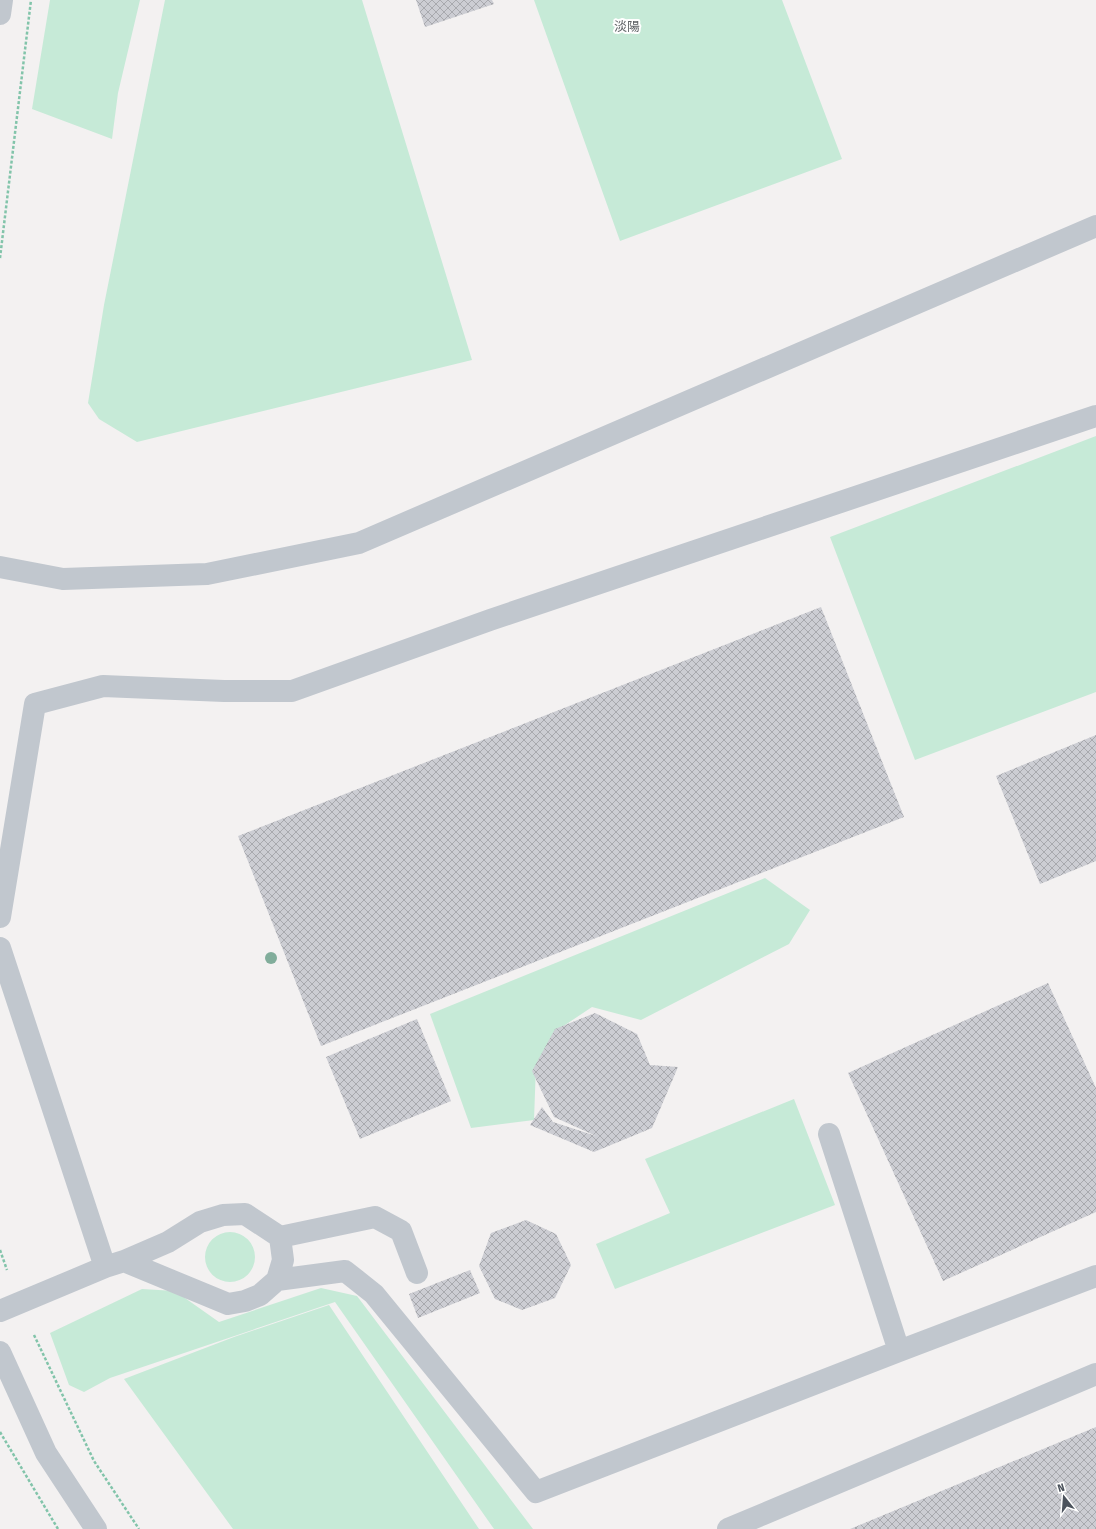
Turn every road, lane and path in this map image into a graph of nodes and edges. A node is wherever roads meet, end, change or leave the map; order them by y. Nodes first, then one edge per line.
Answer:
1 (2, 0) edge
2 (31, 0) edge
3 (0, 14) edge
4 (1096, 226) edge
5 (0, 258) edge
6 (1096, 416) edge
7 (0, 567) edge
8 (0, 917) edge
9 (0, 948) edge
10 (829, 1134) dead end
11 (280, 1237) junction
12 (0, 1250) edge
13 (115, 1264) junction
14 (7, 1270) dead end
15 (417, 1273) dead end
16 (1096, 1276) edge
17 (277, 1280) junction
18 (0, 1311) edge
19 (34, 1335) dead end
20 (899, 1351) junction
21 (0, 1352) edge
22 (1096, 1374) edge
23 (0, 1432) edge
24 (58, 1529) edge
25 (96, 1529) edge
26 (139, 1529) edge
27 (728, 1529) edge

1 - 3 street
2 - 5 path
4 - 7 street
6 - 8 street
9 - 13 street
10 - 20 street
11 - 13 street
11 - 15 street
11 - 17 street
12 - 14 path
13 - 17 street
13 - 18 street
16 - 20 street
17 - 20 street
19 - 26 path
21 - 25 street
22 - 27 street
23 - 24 path

